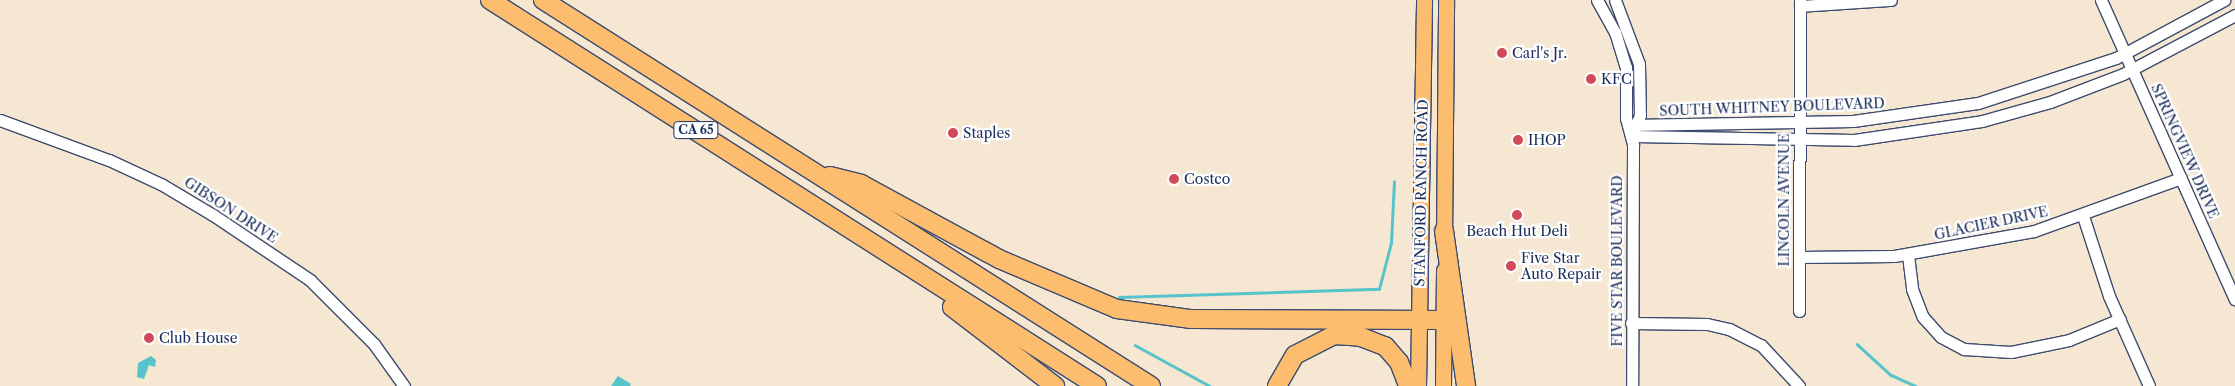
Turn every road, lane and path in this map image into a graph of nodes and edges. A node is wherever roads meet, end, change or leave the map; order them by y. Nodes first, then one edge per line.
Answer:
1 (490, 0) edge
2 (543, 0) edge
3 (1424, 0) edge
4 (1446, 0) edge
5 (1597, 0) edge
6 (1615, 0) edge
7 (1890, 0) edge
8 (2100, 0) edge
9 (2224, 0) edge
10 (1800, 3) edge
11 (2235, 15) edge
12 (1610, 21) junction
13 (1635, 46) junction
14 (2125, 53) junction
15 (2132, 70) junction
16 (0, 120) edge
17 (1800, 122) junction
18 (1632, 129) junction
19 (1800, 141) junction
20 (810, 170) junction
21 (2181, 178) junction
22 (2082, 216) junction
23 (1444, 231) junction
24 (1908, 254) junction
25 (1799, 257) junction
26 (901, 262) junction
27 (2231, 279) edge
28 (2235, 300) edge
29 (1799, 311) dead end
30 (1418, 318) junction
31 (2120, 319) junction
32 (1443, 320) junction
33 (1631, 323) junction
34 (404, 386) edge
35 (1055, 386) edge
36 (1097, 386) edge
37 (1151, 386) edge
38 (1276, 386) edge
39 (1408, 386) edge
40 (1418, 386) edge
41 (1443, 386) edge
42 (1466, 386) edge
43 (1632, 386) edge
44 (1799, 386) edge
45 (2149, 386) edge

1 - 26 highway, CA 65
2 - 20 highway, CA 65
3 - 30 main road, STANFORD RANCH ROAD
4 - 23 main road, STANFORD RANCH ROAD
5 - 12 street, FIVE STAR BOULEVARD
6 - 13 street, FIVE STAR BOULEVARD
7 - 10 street
8 - 14 street
9 - 14 street, SOUTH WHITNEY BOULEVARD
10 - 17 street, LINCOLN AVENUE
11 - 15 street, SOUTH WHITNEY BOULEVARD
12 - 13 street
12 - 18 street, FIVE STAR BOULEVARD
13 - 18 street, FIVE STAR BOULEVARD
14 - 15 street, SPRINGVIEW DRIVE
14 - 17 street, SOUTH WHITNEY BOULEVARD
15 - 19 street, SOUTH WHITNEY BOULEVARD
15 - 21 street, SPRINGVIEW DRIVE
16 - 34 street, GIBSON DRIVE
17 - 18 street, SOUTH WHITNEY BOULEVARD
17 - 19 street, LINCOLN AVENUE
18 - 19 street, SOUTH WHITNEY BOULEVARD
18 - 33 street, FIVE STAR BOULEVARD
19 - 25 street, LINCOLN AVENUE
20 - 30 highway
20 - 37 highway, CA 65
21 - 22 street, GLACIER DRIVE
21 - 27 street, SPRINGVIEW DRIVE
22 - 24 street, GLACIER DRIVE
22 - 31 street
23 - 32 main road, STANFORD RANCH ROAD
23 - 42 highway
24 - 25 street, GLACIER DRIVE
24 - 31 street
25 - 29 street, LINCOLN AVENUE
26 - 35 highway
26 - 36 highway, CA 65
27 - 28 street, SPRINGVIEW DRIVE
30 - 32 highway
30 - 40 main road, STANFORD RANCH ROAD
31 - 45 street
32 - 41 main road, STANFORD RANCH ROAD
33 - 43 street, FIVE STAR BOULEVARD
33 - 44 street
38 - 39 highway

